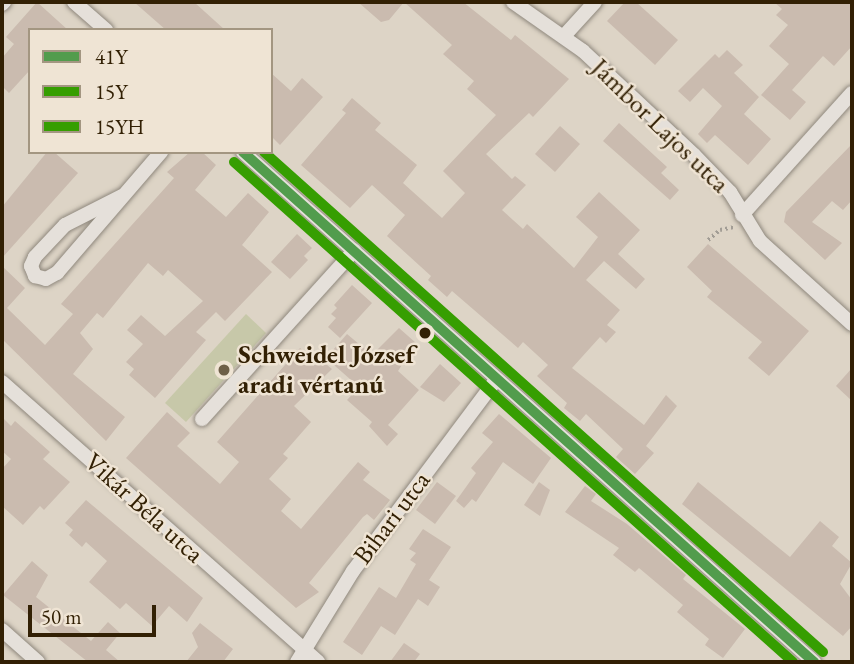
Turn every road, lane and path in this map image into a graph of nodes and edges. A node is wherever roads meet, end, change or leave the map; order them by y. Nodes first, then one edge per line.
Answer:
1 (75, 2) edge
2 (513, 2) edge
3 (595, 2) edge
4 (104, 28) edge
5 (564, 36) junction
6 (852, 93) edge
7 (159, 154) edge
8 (245, 154) edge
9 (122, 196) junction
10 (742, 215) junction
11 (354, 251) junction
12 (852, 324) edge
13 (496, 380) junction
14 (2, 382) edge
15 (202, 419) dead end
16 (2, 630) edge
17 (301, 656) edge
18 (37, 662) edge
19 (318, 662) edge
20 (814, 662) edge

1 - 4 street
2 - 5 street, Jámbor Lajos utca
3 - 5 street
5 - 10 street, Jámbor Lajos utca
6 - 10 street
7 - 9 street
8 - 11 street
9 - 9 street
10 - 12 street, Jámbor Lajos utca
11 - 13 street
11 - 15 street
13 - 17 street, Bihari utca
13 - 20 street
14 - 17 street, Vikár Béla utca
16 - 18 street
17 - 19 street, Vikár Béla utca

